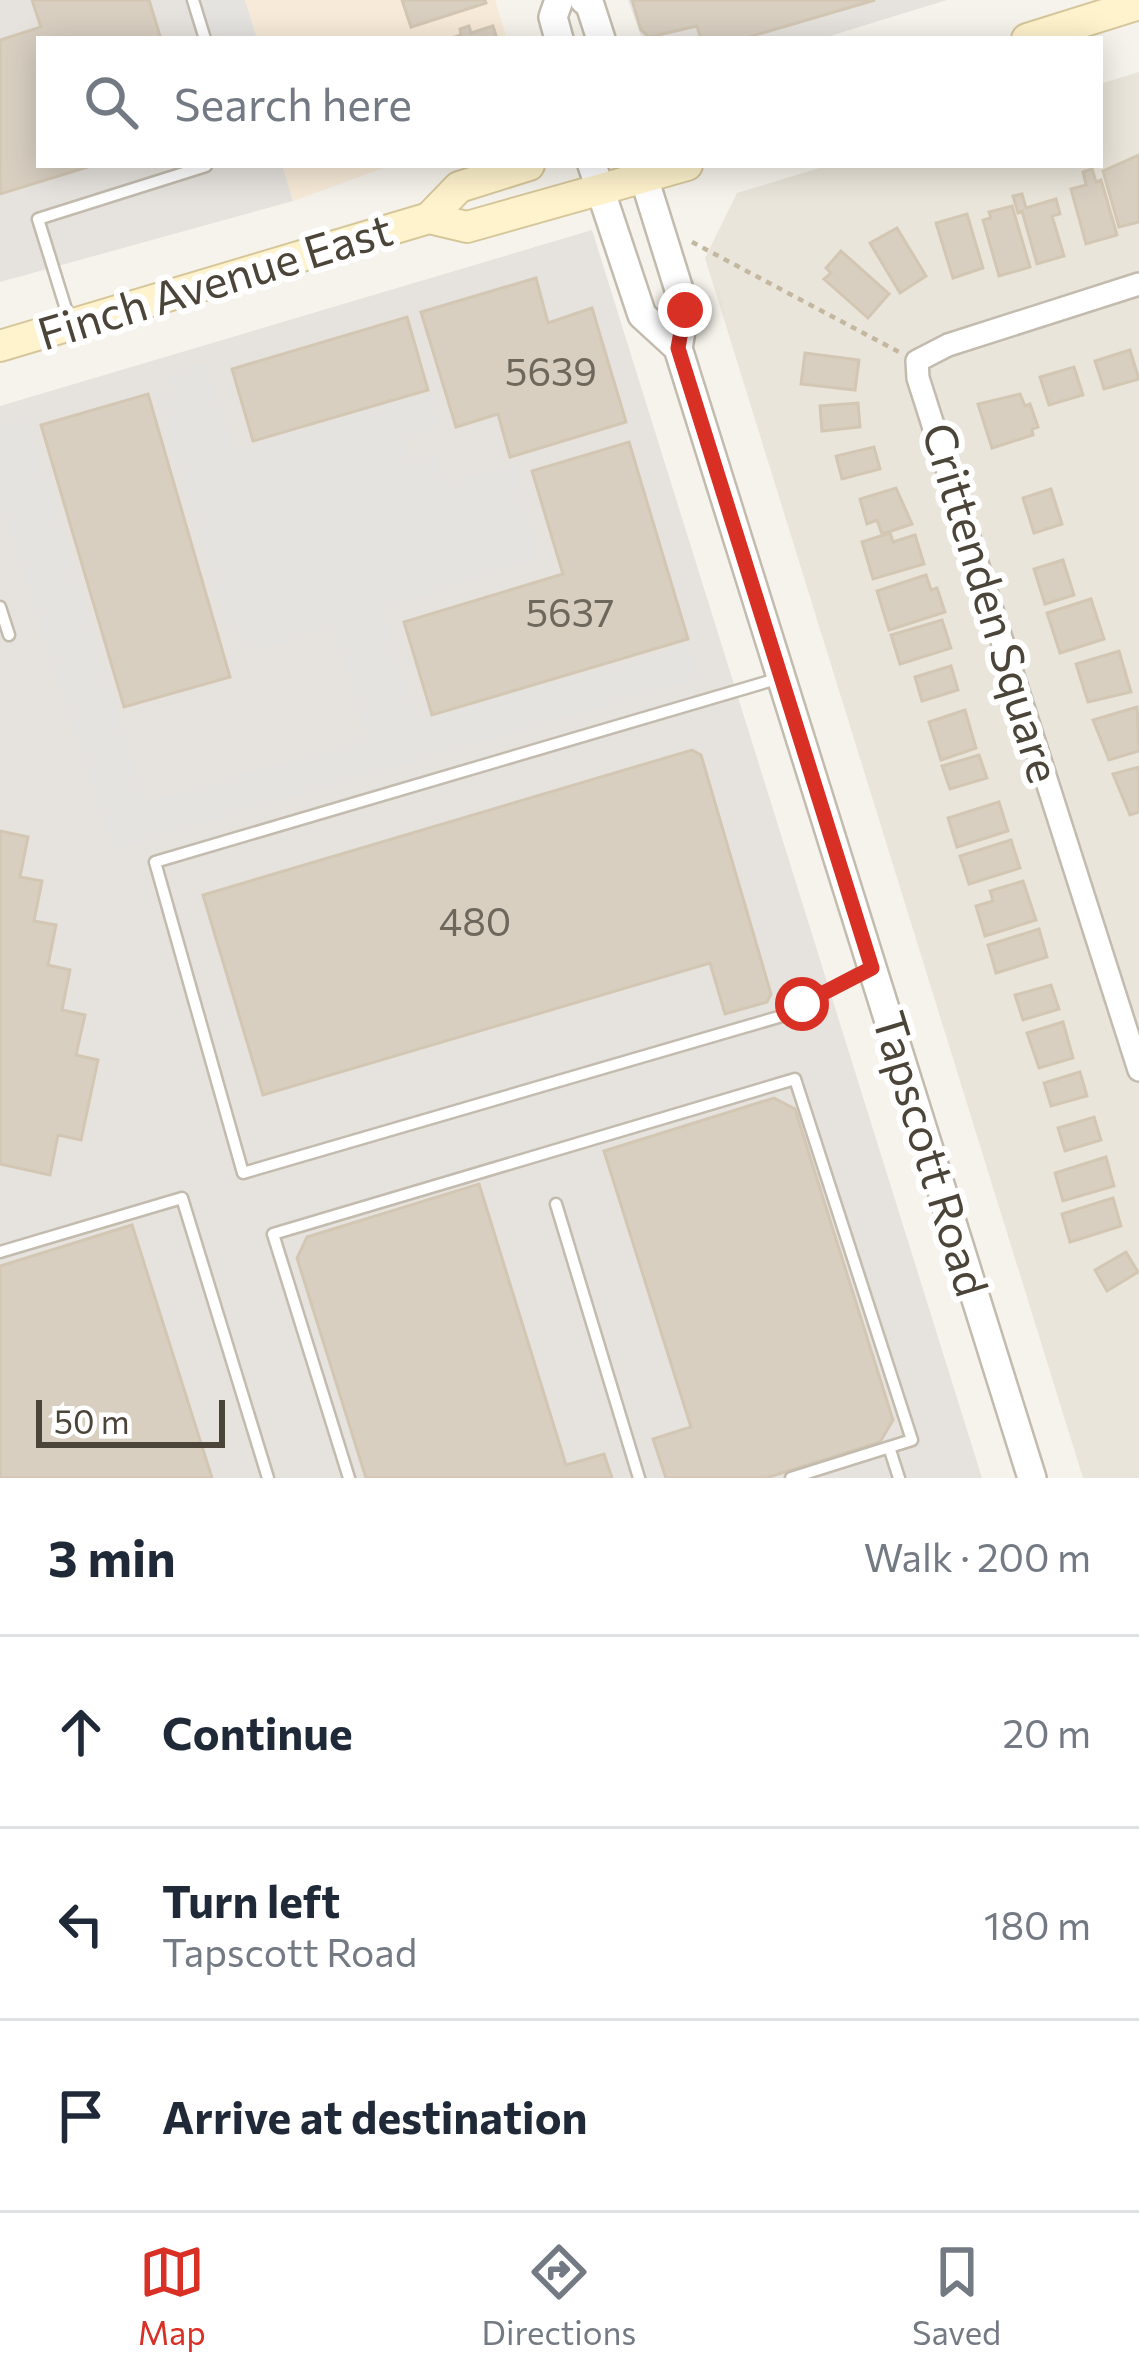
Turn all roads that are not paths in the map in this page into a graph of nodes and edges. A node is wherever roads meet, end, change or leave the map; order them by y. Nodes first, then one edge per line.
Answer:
1 (193, 0) edge
2 (559, 0) edge
3 (584, 0) edge
4 (1139, 4) edge
5 (205, 36) edge
6 (558, 36) edge
7 (600, 36) edge
8 (1037, 36) edge
9 (200, 168) edge
10 (519, 168) edge
11 (642, 171) edge
12 (596, 177) edge
13 (429, 218) junction
14 (1139, 284) edge
15 (71, 325) junction
16 (0, 346) edge
17 (678, 348) junction
18 (0, 608) edge
19 (9, 635) dead end
20 (783, 677) junction
21 (872, 968) junction
22 (1139, 1070) edge
23 (556, 1204) dead end
24 (0, 1252) edge
25 (889, 1447) junction
26 (268, 1478) edge
27 (349, 1478) edge
28 (639, 1478) edge
29 (791, 1478) edge
30 (898, 1478) edge
31 (1032, 1478) edge

1 - 5 lane
2 - 6 street
3 - 7 street
4 - 8 main road
9 - 15 lane
10 - 13 main road, Finch Avenue East
11 - 12 main road, Finch Avenue East
11 - 17 street, Tapscott Road
12 - 13 main road, Finch Avenue East
12 - 17 street, Tapscott Road
13 - 15 main road, Finch Avenue East
14 - 22 street, Crittenden Square
15 - 16 main road, Finch Avenue East
17 - 20 street, Tapscott Road
18 - 19 lane
20 - 21 street, Tapscott Road
20 - 21 lane
21 - 31 street, Tapscott Road
23 - 28 lane
24 - 26 lane
25 - 27 lane
25 - 29 lane
25 - 30 lane

